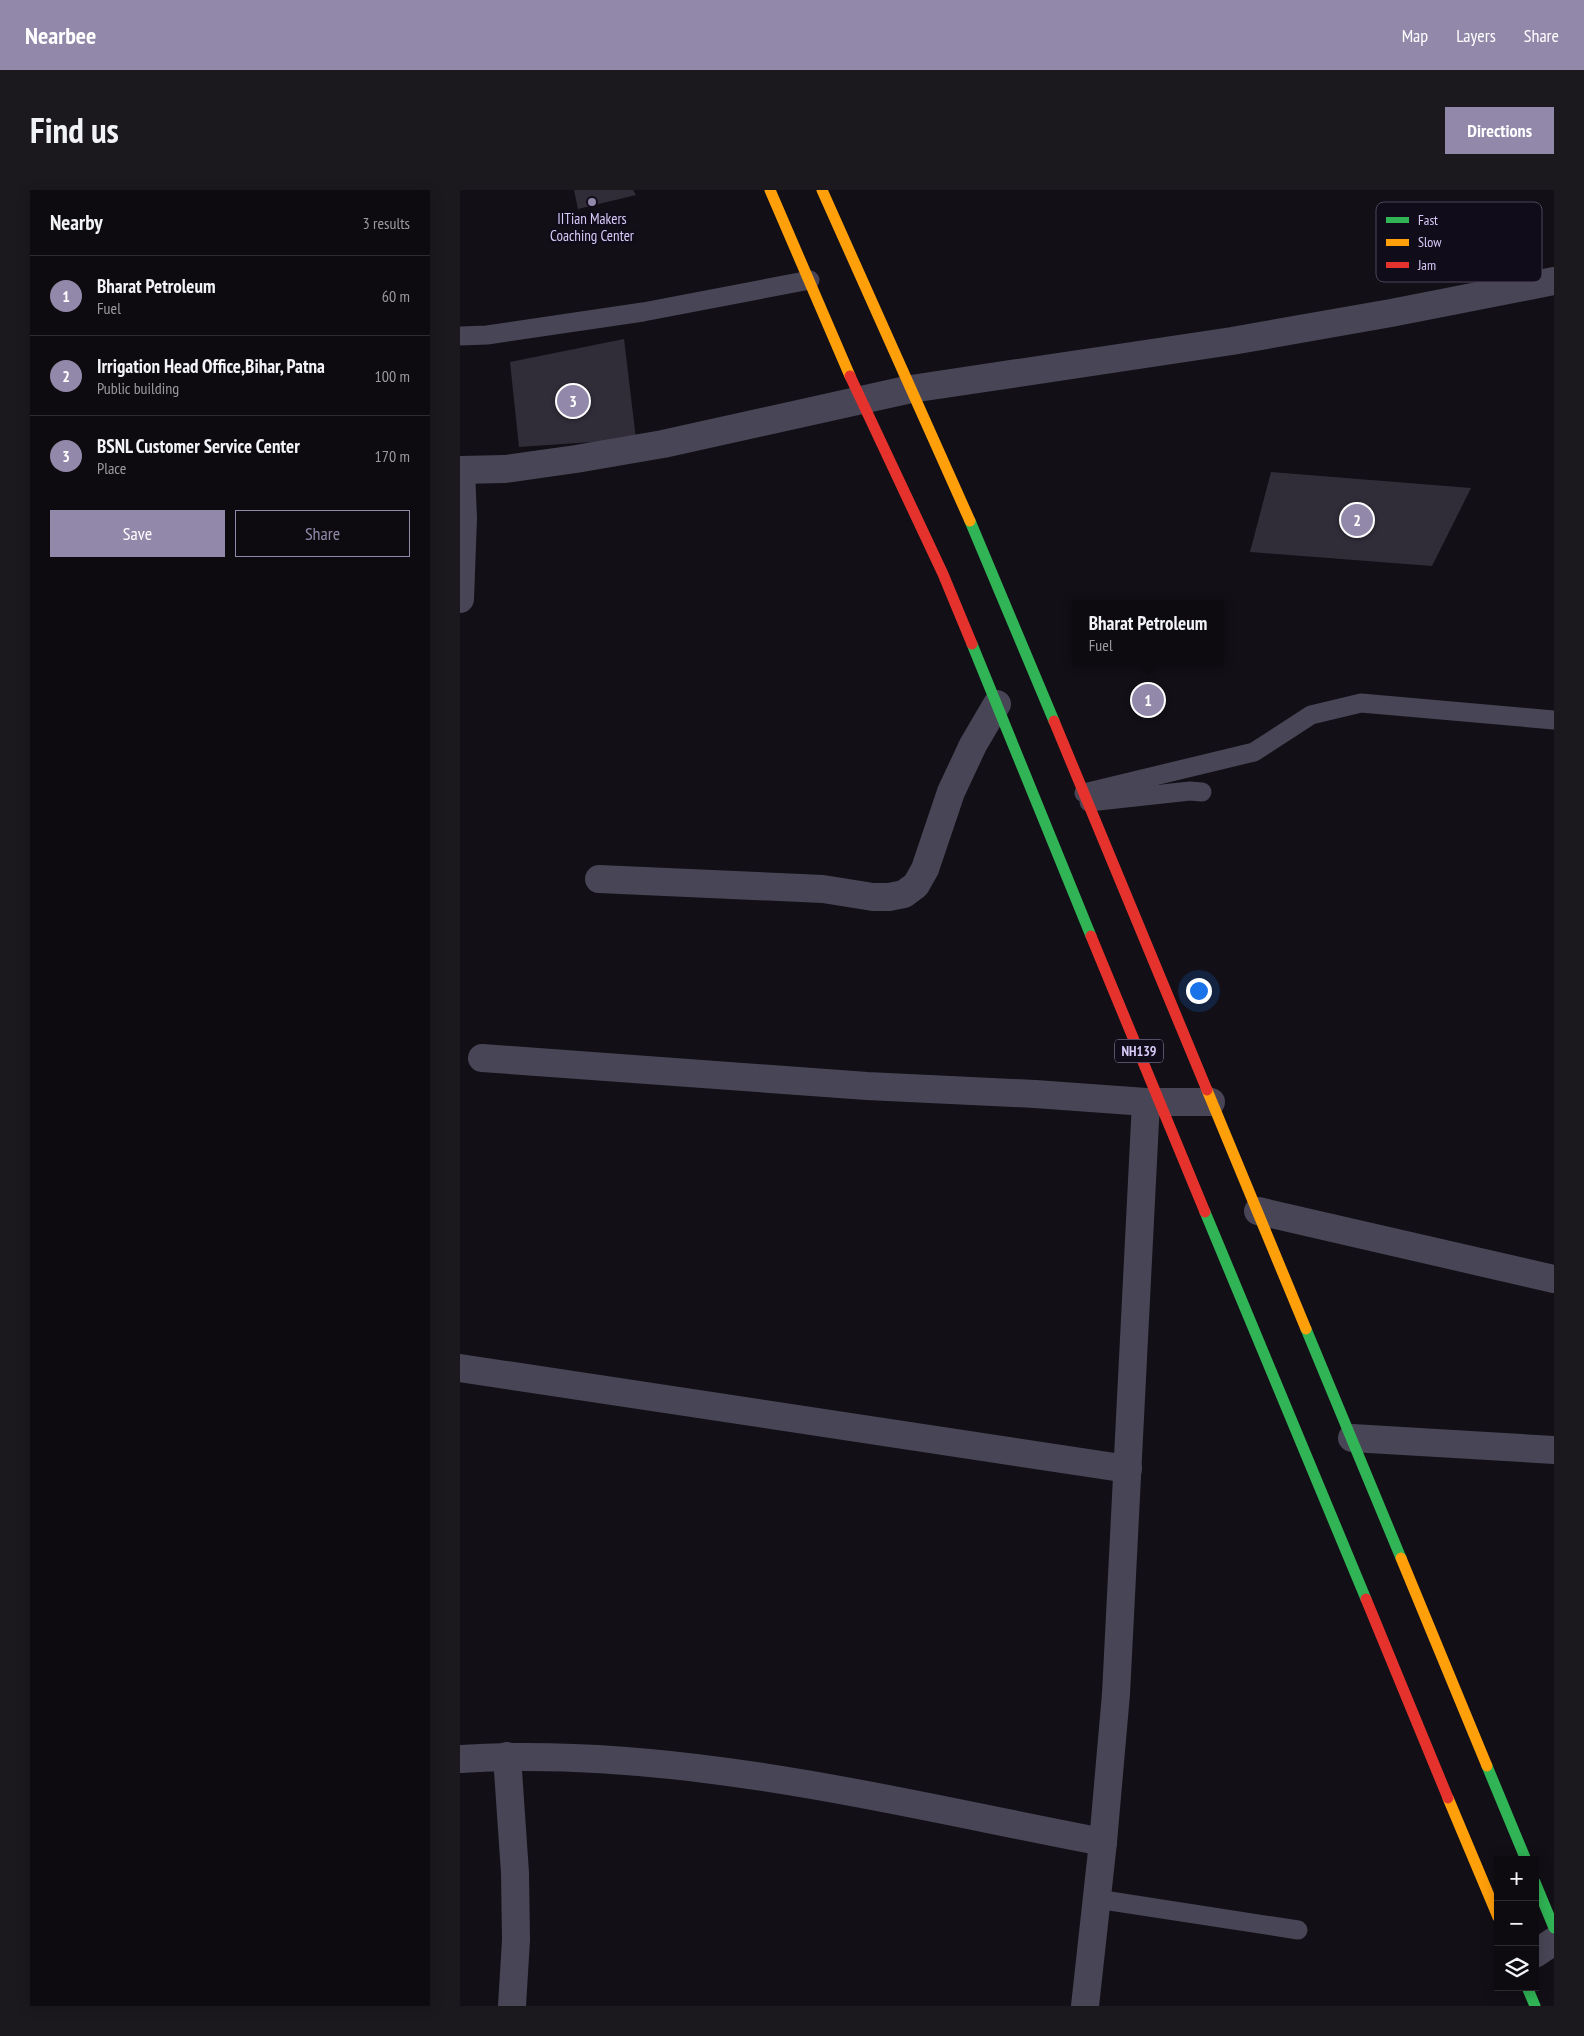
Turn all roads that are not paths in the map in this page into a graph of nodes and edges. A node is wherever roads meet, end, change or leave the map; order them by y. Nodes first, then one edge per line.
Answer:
1 (770, 190) edge
2 (822, 190) edge
3 (810, 280) junction
4 (1554, 281) edge
5 (460, 336) edge
6 (911, 389) junction
7 (861, 400) junction
8 (461, 470) edge
9 (460, 599) edge
10 (996, 704) junction
11 (1554, 720) edge
12 (1202, 792) dead end
13 (1087, 798) junction
14 (599, 878) dead end
15 (482, 1058) dead end
16 (1152, 1101) junction
17 (1211, 1102) junction
18 (1258, 1211) junction
19 (1554, 1279) edge
20 (460, 1368) edge
21 (1352, 1438) junction
22 (1554, 1450) edge
23 (1128, 1469) junction
24 (507, 1756) junction
25 (460, 1759) edge
26 (1103, 1842) junction
27 (1524, 1856) edge
28 (1539, 1892) edge
29 (1097, 1899) junction
30 (1494, 1908) edge
31 (1554, 1928) edge
32 (1298, 1930) dead end
33 (1554, 1941) edge
34 (1539, 1951) edge
35 (1529, 1991) edge
36 (512, 2006) edge
37 (1085, 2006) edge
38 (1535, 2006) edge

1 - 3 highway, NH139
2 - 6 highway, NH139
3 - 5 lane
3 - 7 highway, NH139
4 - 6 street
6 - 7 street
6 - 13 highway, NH139
7 - 8 street
7 - 10 highway, NH139
8 - 9 street
10 - 14 street
10 - 16 highway, NH139
11 - 13 lane
12 - 13 lane
13 - 17 highway, NH139
15 - 16 street
16 - 17 street
16 - 23 street
16 - 30 highway, NH139
17 - 18 highway, NH139
18 - 19 street
18 - 21 highway, NH139
20 - 23 street
21 - 22 street
21 - 27 highway, NH139
23 - 26 street
24 - 25 street
24 - 26 street
24 - 36 street
26 - 29 street
28 - 31 highway
29 - 32 lane
29 - 37 street
33 - 34 street
35 - 38 highway

